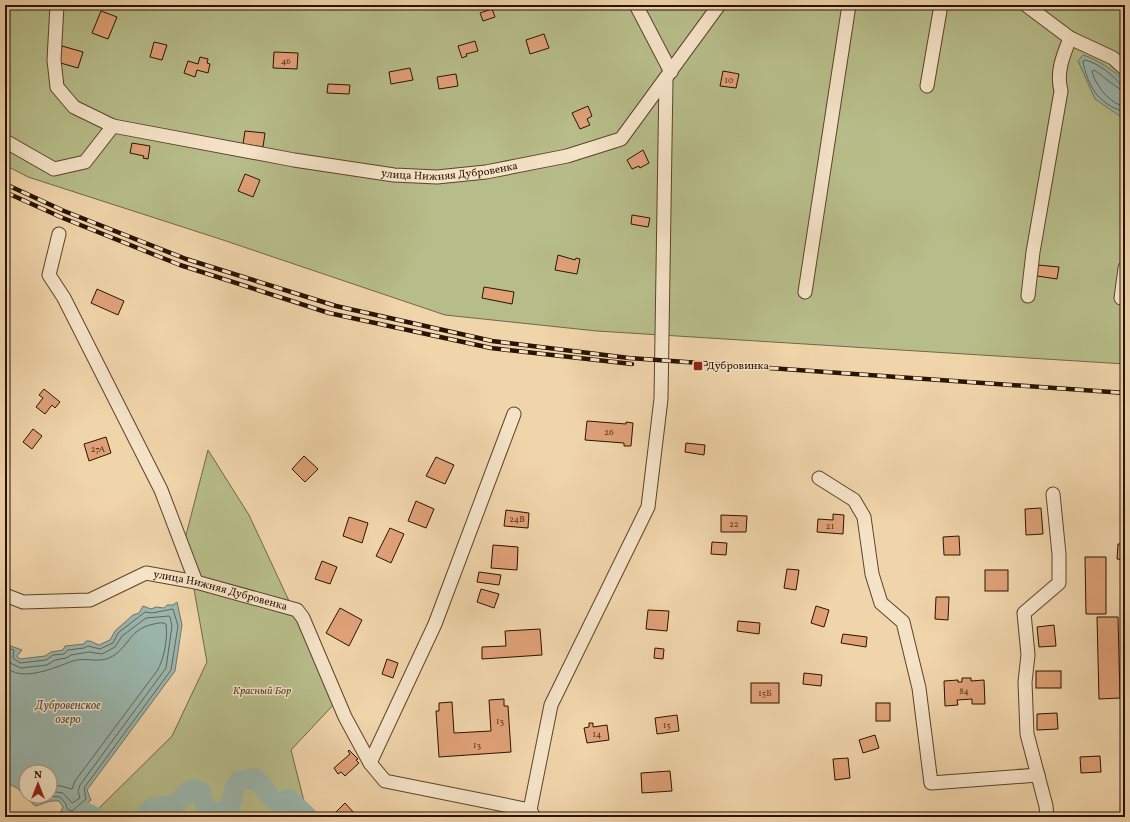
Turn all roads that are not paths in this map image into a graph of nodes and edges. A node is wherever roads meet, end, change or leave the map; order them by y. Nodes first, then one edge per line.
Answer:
1 (57, 5) edge
2 (636, 5) edge
3 (719, 5) edge
4 (849, 5) edge
5 (941, 5) edge
6 (1026, 5) edge
7 (1070, 38) junction
8 (1122, 62) edge
9 (668, 76) junction
10 (927, 86) dead end
11 (113, 126) junction
12 (5, 141) edge
13 (59, 234) dead end
14 (1125, 268) edge
15 (805, 292) dead end
16 (1028, 296) dead end
17 (1121, 298) dead end
18 (514, 414) dead end
19 (819, 478) dead end
20 (1053, 494) dead end
21 (196, 582) junction
22 (5, 595) edge
23 (370, 762) junction
24 (1038, 775) junction
25 (532, 814) edge
26 (1047, 817) edge

1 - 11 street, улица Нижняя Дубровенка
2 - 9 street
3 - 9 street, улица Нижняя Дубровенка
4 - 15 street
5 - 10 street
6 - 7 street
7 - 8 street
7 - 16 street
9 - 11 street, улица Нижняя Дубровенка
9 - 25 street
11 - 12 street
13 - 21 street
14 - 17 street
18 - 23 street
19 - 24 street
20 - 24 street
21 - 22 street, улица Нижняя Дубровенка
21 - 23 street, улица Нижняя Дубровенка
23 - 25 street, улица Нижняя Дубровенка
24 - 26 street

